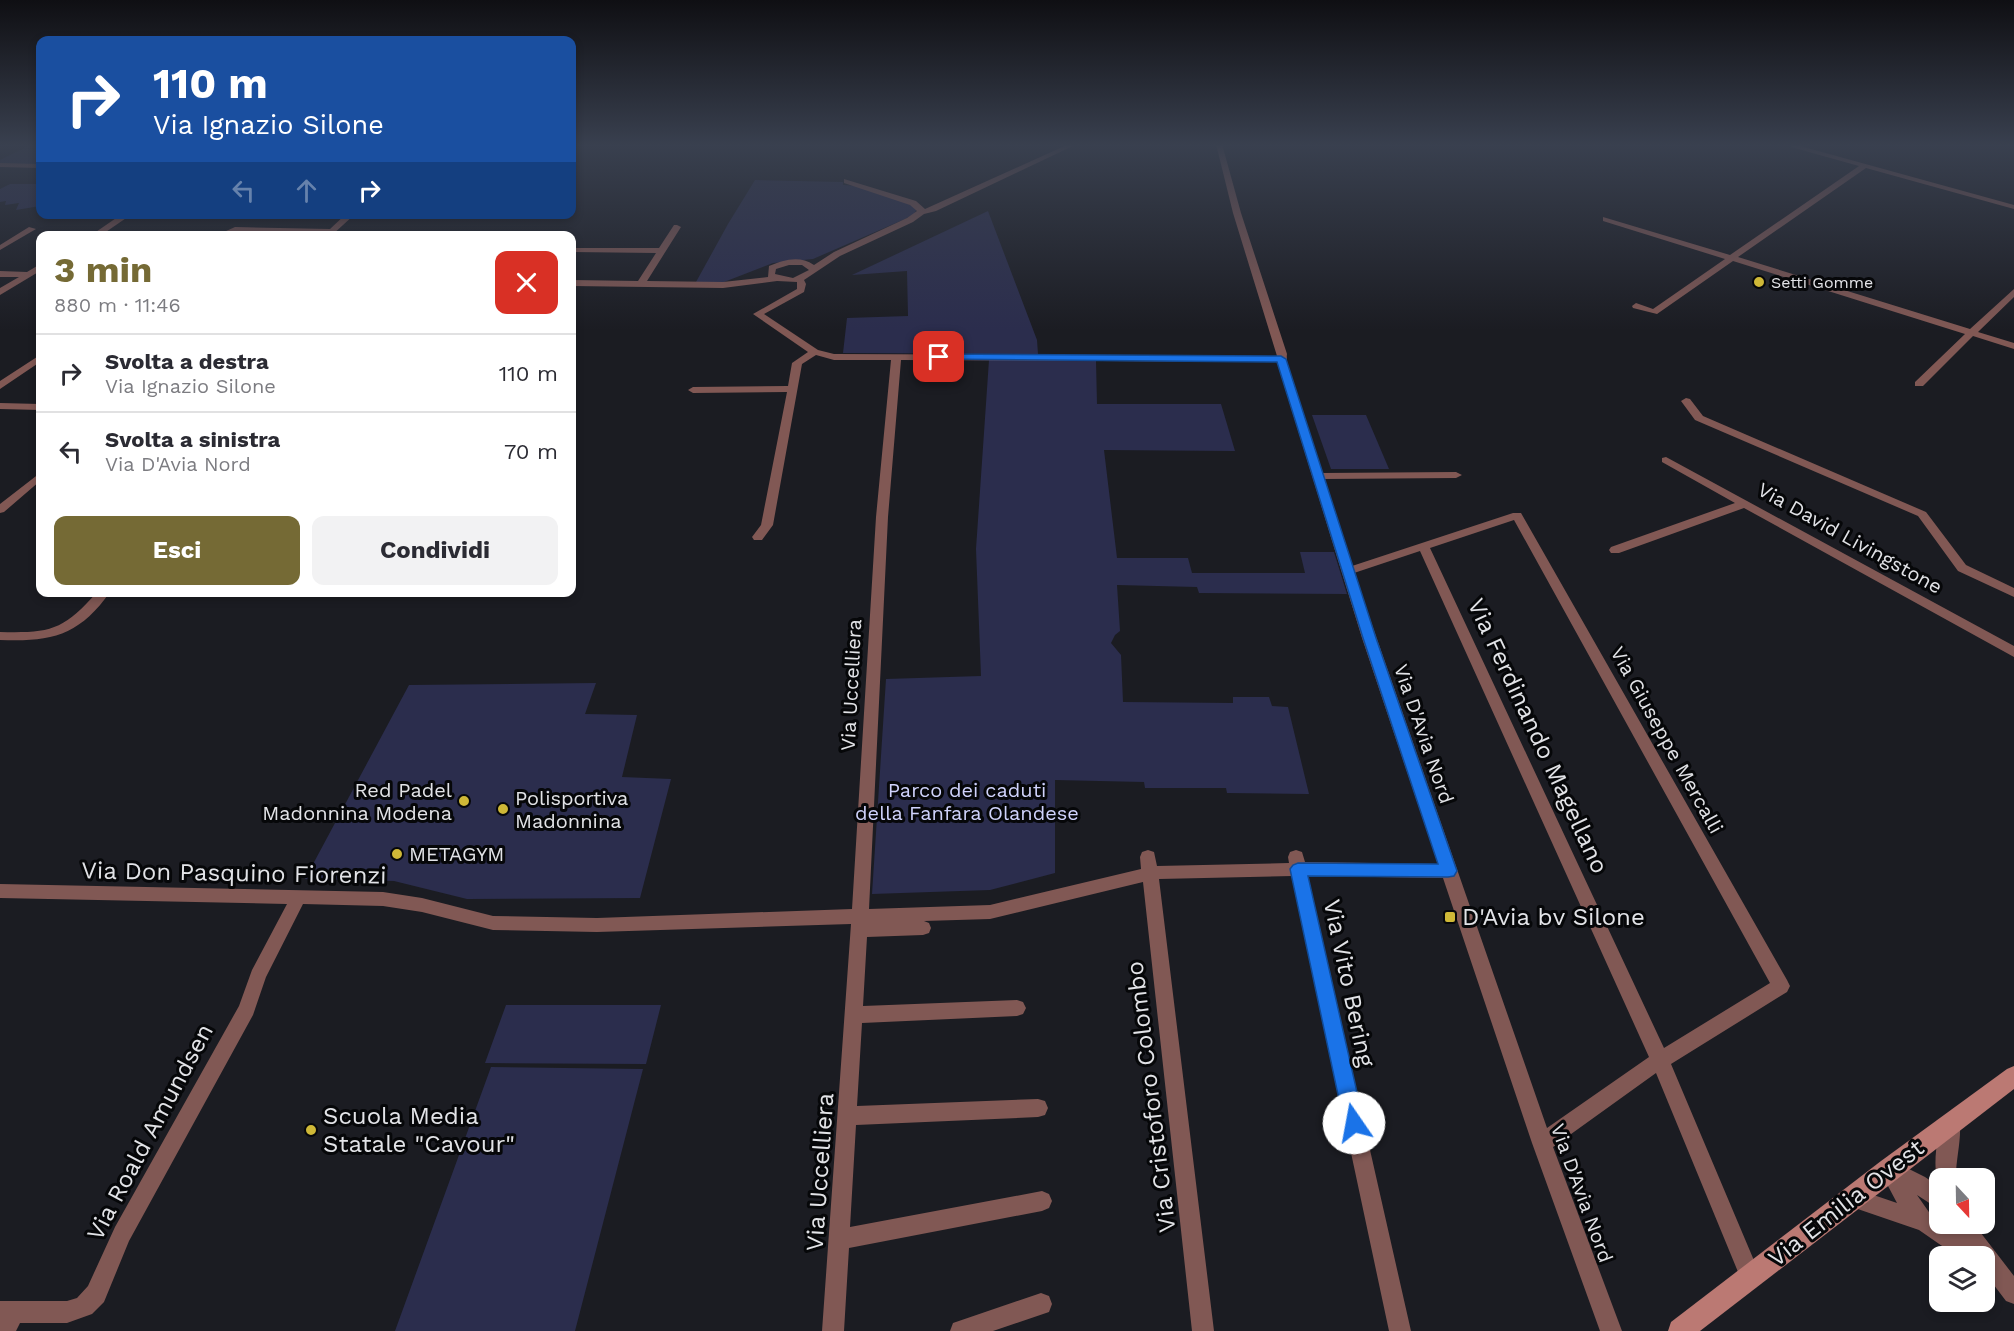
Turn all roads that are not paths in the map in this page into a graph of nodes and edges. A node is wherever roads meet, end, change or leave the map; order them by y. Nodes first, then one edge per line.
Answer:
1 (918, 206) edge
2 (939, 206) edge
3 (1235, 206) edge
4 (1806, 206) edge
5 (921, 212) junction
6 (120, 219) edge
7 (345, 219) edge
8 (1606, 219) dead end
9 (677, 227) dead end
10 (32, 229) dead end
11 (102, 231) edge
12 (230, 231) edge
13 (282, 231) edge
14 (330, 231) edge
15 (0, 248) edge
16 (576, 250) edge
17 (662, 251) junction
18 (837, 254) junction
19 (1732, 258) junction
20 (804, 262) junction
21 (813, 269) junction
22 (36, 270) edge
23 (0, 274) edge
24 (29, 274) junction
25 (36, 275) edge
26 (773, 276) junction
27 (799, 279) junction
28 (576, 283) edge
29 (641, 284) junction
30 (0, 292) edge
31 (2014, 292) edge
32 (1636, 306) dead end
33 (1972, 333) junction
34 (2014, 346) edge
35 (815, 352) junction
36 (896, 357) junction
37 (1281, 359) junction
38 (36, 361) edge
39 (1919, 384) dead end
40 (0, 386) edge
41 (793, 389) junction
42 (693, 390) dead end
43 (1686, 401) dead end
44 (0, 406) edge
45 (36, 406) edge
46 (1666, 460) dead end
47 (1456, 475) dead end
48 (1317, 476) junction
49 (36, 479) edge
50 (1746, 503) junction
51 (0, 510) edge
52 (758, 537) dead end
53 (1424, 546) junction
54 (1615, 550) dead end
55 (1348, 571) junction
56 (2014, 593) edge
57 (100, 597) edge
58 (0, 636) edge
59 (2014, 652) edge
60 (1297, 863) junction
61 (1149, 865) junction
62 (1448, 871) junction
63 (0, 891) edge
64 (299, 896) junction
65 (860, 923) junction
66 (923, 928) dead end
67 (1017, 1008) dead end
68 (854, 1015) junction
69 (1660, 1060) junction
70 (2014, 1076) edge
71 (1038, 1108) dead end
72 (848, 1116) junction
73 (1951, 1123) junction
74 (1542, 1143) junction
75 (1945, 1168) edge
76 (1889, 1169) junction
77 (1929, 1192) edge
78 (1853, 1198) junction
79 (1042, 1201) dead end
80 (1924, 1222) junction
81 (1969, 1234) edge
82 (840, 1239) junction
83 (1961, 1246) edge
84 (1995, 1276) edge
85 (1750, 1277) junction
86 (2010, 1289) edge
87 (1041, 1304) dead end
88 (6, 1318) edge
89 (833, 1331) edge
90 (961, 1331) edge
91 (1203, 1331) edge
92 (1400, 1331) edge
93 (1611, 1331) edge
94 (1680, 1331) edge

1 - 5 street
2 - 5 street
3 - 37 street, Via D'Avia Nord
4 - 19 street
5 - 18 street
6 - 11 street
7 - 14 street
8 - 19 street
9 - 17 street
10 - 15 street
12 - 13 street
16 - 17 street
17 - 29 street
18 - 20 street
18 - 21 street
19 - 32 street
19 - 33 street
20 - 21 street
20 - 26 street
21 - 27 street
22 - 24 street
23 - 24 street
24 - 25 street
24 - 30 street
26 - 27 street
26 - 29 street
27 - 35 street
28 - 29 street
31 - 33 street
33 - 34 street
33 - 39 street
35 - 36 street
35 - 41 street
36 - 37 street
36 - 65 street, Via Uccelliera
37 - 48 street, Via D'Avia Nord
38 - 40 street
41 - 42 street
41 - 52 street
43 - 56 street, Via David Livingstone
44 - 45 street
46 - 50 street, Via David Livingstone
47 - 48 street
48 - 55 street, Via D'Avia Nord
49 - 51 street
50 - 54 street
50 - 59 street, Via David Livingstone
53 - 55 street
53 - 69 street, Via Ferdinando Magellano
53 - 69 street, Via Giuseppe Mercalli
55 - 62 street, Via D'Avia Nord
57 - 58 street
60 - 61 street
60 - 62 street
60 - 92 street, Via Vito Bering
61 - 65 street
61 - 91 street, Via Cristoforo Colombo
62 - 74 street, Via D'Avia Nord
63 - 64 street, Via Don Pasquino Fiorenzi
64 - 65 street, Via Don Pasquino Fiorenzi
64 - 88 street, Via Roald Amundsen
65 - 66 street
65 - 68 street, Via Uccelliera
67 - 68 street
68 - 72 street, Via Uccelliera
69 - 74 street
69 - 85 street, Via Ferdinando Magellano
70 - 73 main road, Via Emilia Ovest
71 - 72 street
72 - 82 street, Via Uccelliera
73 - 75 street
73 - 76 main road, Via Emilia Ovest
74 - 93 street, Via D'Avia Nord
76 - 77 street
76 - 78 main road, Via Emilia Ovest
76 - 80 street
78 - 80 street
78 - 85 main road, Via Emilia Ovest
79 - 82 street
80 - 83 street
81 - 86 street
82 - 89 street, Via Uccelliera
84 - 86 street
85 - 94 main road, Via Emilia Ovest
87 - 90 street

